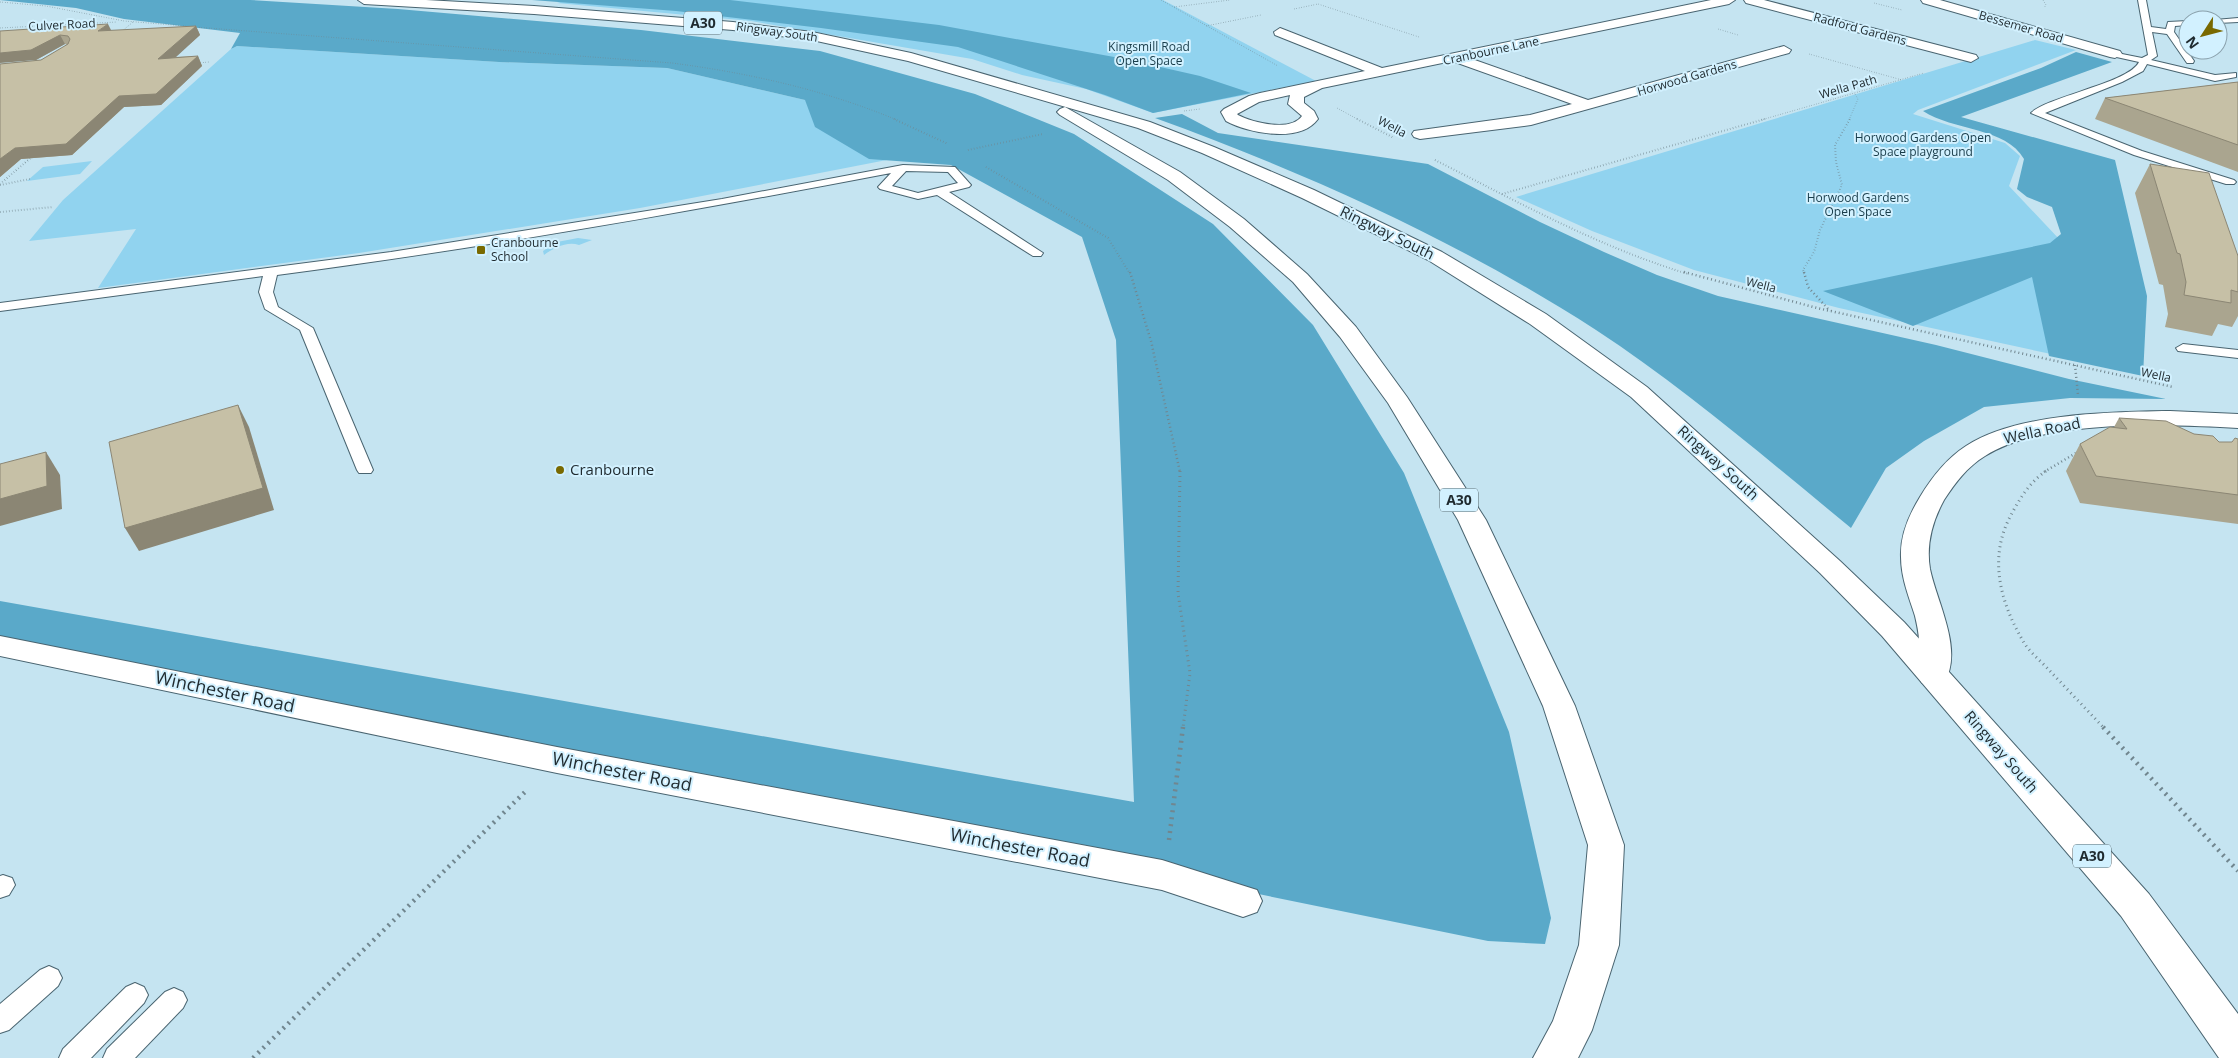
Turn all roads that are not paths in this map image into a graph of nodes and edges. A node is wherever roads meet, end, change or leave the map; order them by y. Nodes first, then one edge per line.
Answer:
1 (364, 0) edge
2 (1667, 0) edge
3 (1729, 0) edge
4 (1750, 0) edge
5 (1927, 0) edge
6 (2142, 0) edge
7 (1638, 7) junction
8 (1666, 14) junction
9 (2178, 24) edge
10 (2148, 29) junction
11 (1280, 32) dead end
12 (2170, 32) junction
13 (2178, 43) edge
14 (1784, 50) dead end
15 (1414, 53) dead end
16 (2115, 54) joint
17 (1456, 58) junction
18 (1970, 58) road end
19 (2144, 60) junction
20 (1383, 73) junction
21 (2233, 75) dead end
22 (2215, 78) junction
23 (2238, 84) edge
24 (1316, 87) junction
25 (1034, 94) junction
26 (1589, 105) junction
27 (1420, 134) dead end
28 (903, 168) junction
29 (2230, 182) dead end
30 (939, 191) junction
31 (1036, 253) dead end
32 (271, 272) junction
33 (0, 307) edge
34 (2183, 348) dead end
35 (2238, 354) edge
36 (2166, 418) junction
37 (2238, 421) edge
38 (2186, 437) edge
39 (365, 470) dead end
40 (0, 646) edge
41 (1933, 674) junction
42 (1243, 900) dead end
43 (49, 978) dead end
44 (135, 995) dead end
45 (174, 1000) dead end
46 (0, 1020) edge
47 (2238, 1049) edge
48 (73, 1058) edge
49 (118, 1058) edge
50 (1554, 1058) edge

1 - 25 street, Ringway South / A30
2 - 7 street, Cranbourne Lane
3 - 8 street, Cranbourne Lane
4 - 18 street, Radford Gardens
5 - 16 street, Bessemer Road
6 - 10 lane
7 - 8 street, Cranbourne Lane
7 - 15 street, Cranbourne Lane
8 - 17 street, Cranbourne Lane
9 - 12 lane
10 - 12 lane
10 - 19 lane
11 - 20 street
12 - 13 lane
14 - 26 street, Horwood Gardens
16 - 19 lane
17 - 20 street, Cranbourne Lane
17 - 26 street
19 - 22 lane
19 - 29 lane
20 - 24 street, Cranbourne Lane
21 - 22 lane
22 - 23 lane
24 - 24 street, Cranbourne Lane
25 - 41 street, Ringway South / A30
25 - 50 street, Ringway South / A30
26 - 27 street, Horwood Gardens
28 - 30 lane
28 - 30 lane
28 - 32 lane
30 - 31 lane
32 - 33 lane
32 - 39 lane
34 - 35 lane
36 - 37 street, Wella Road
36 - 38 lane
36 - 41 street, Wella Road
40 - 42 street, Winchester Road
41 - 47 street, Ringway South / A30
43 - 46 lane
44 - 48 lane
45 - 49 lane

